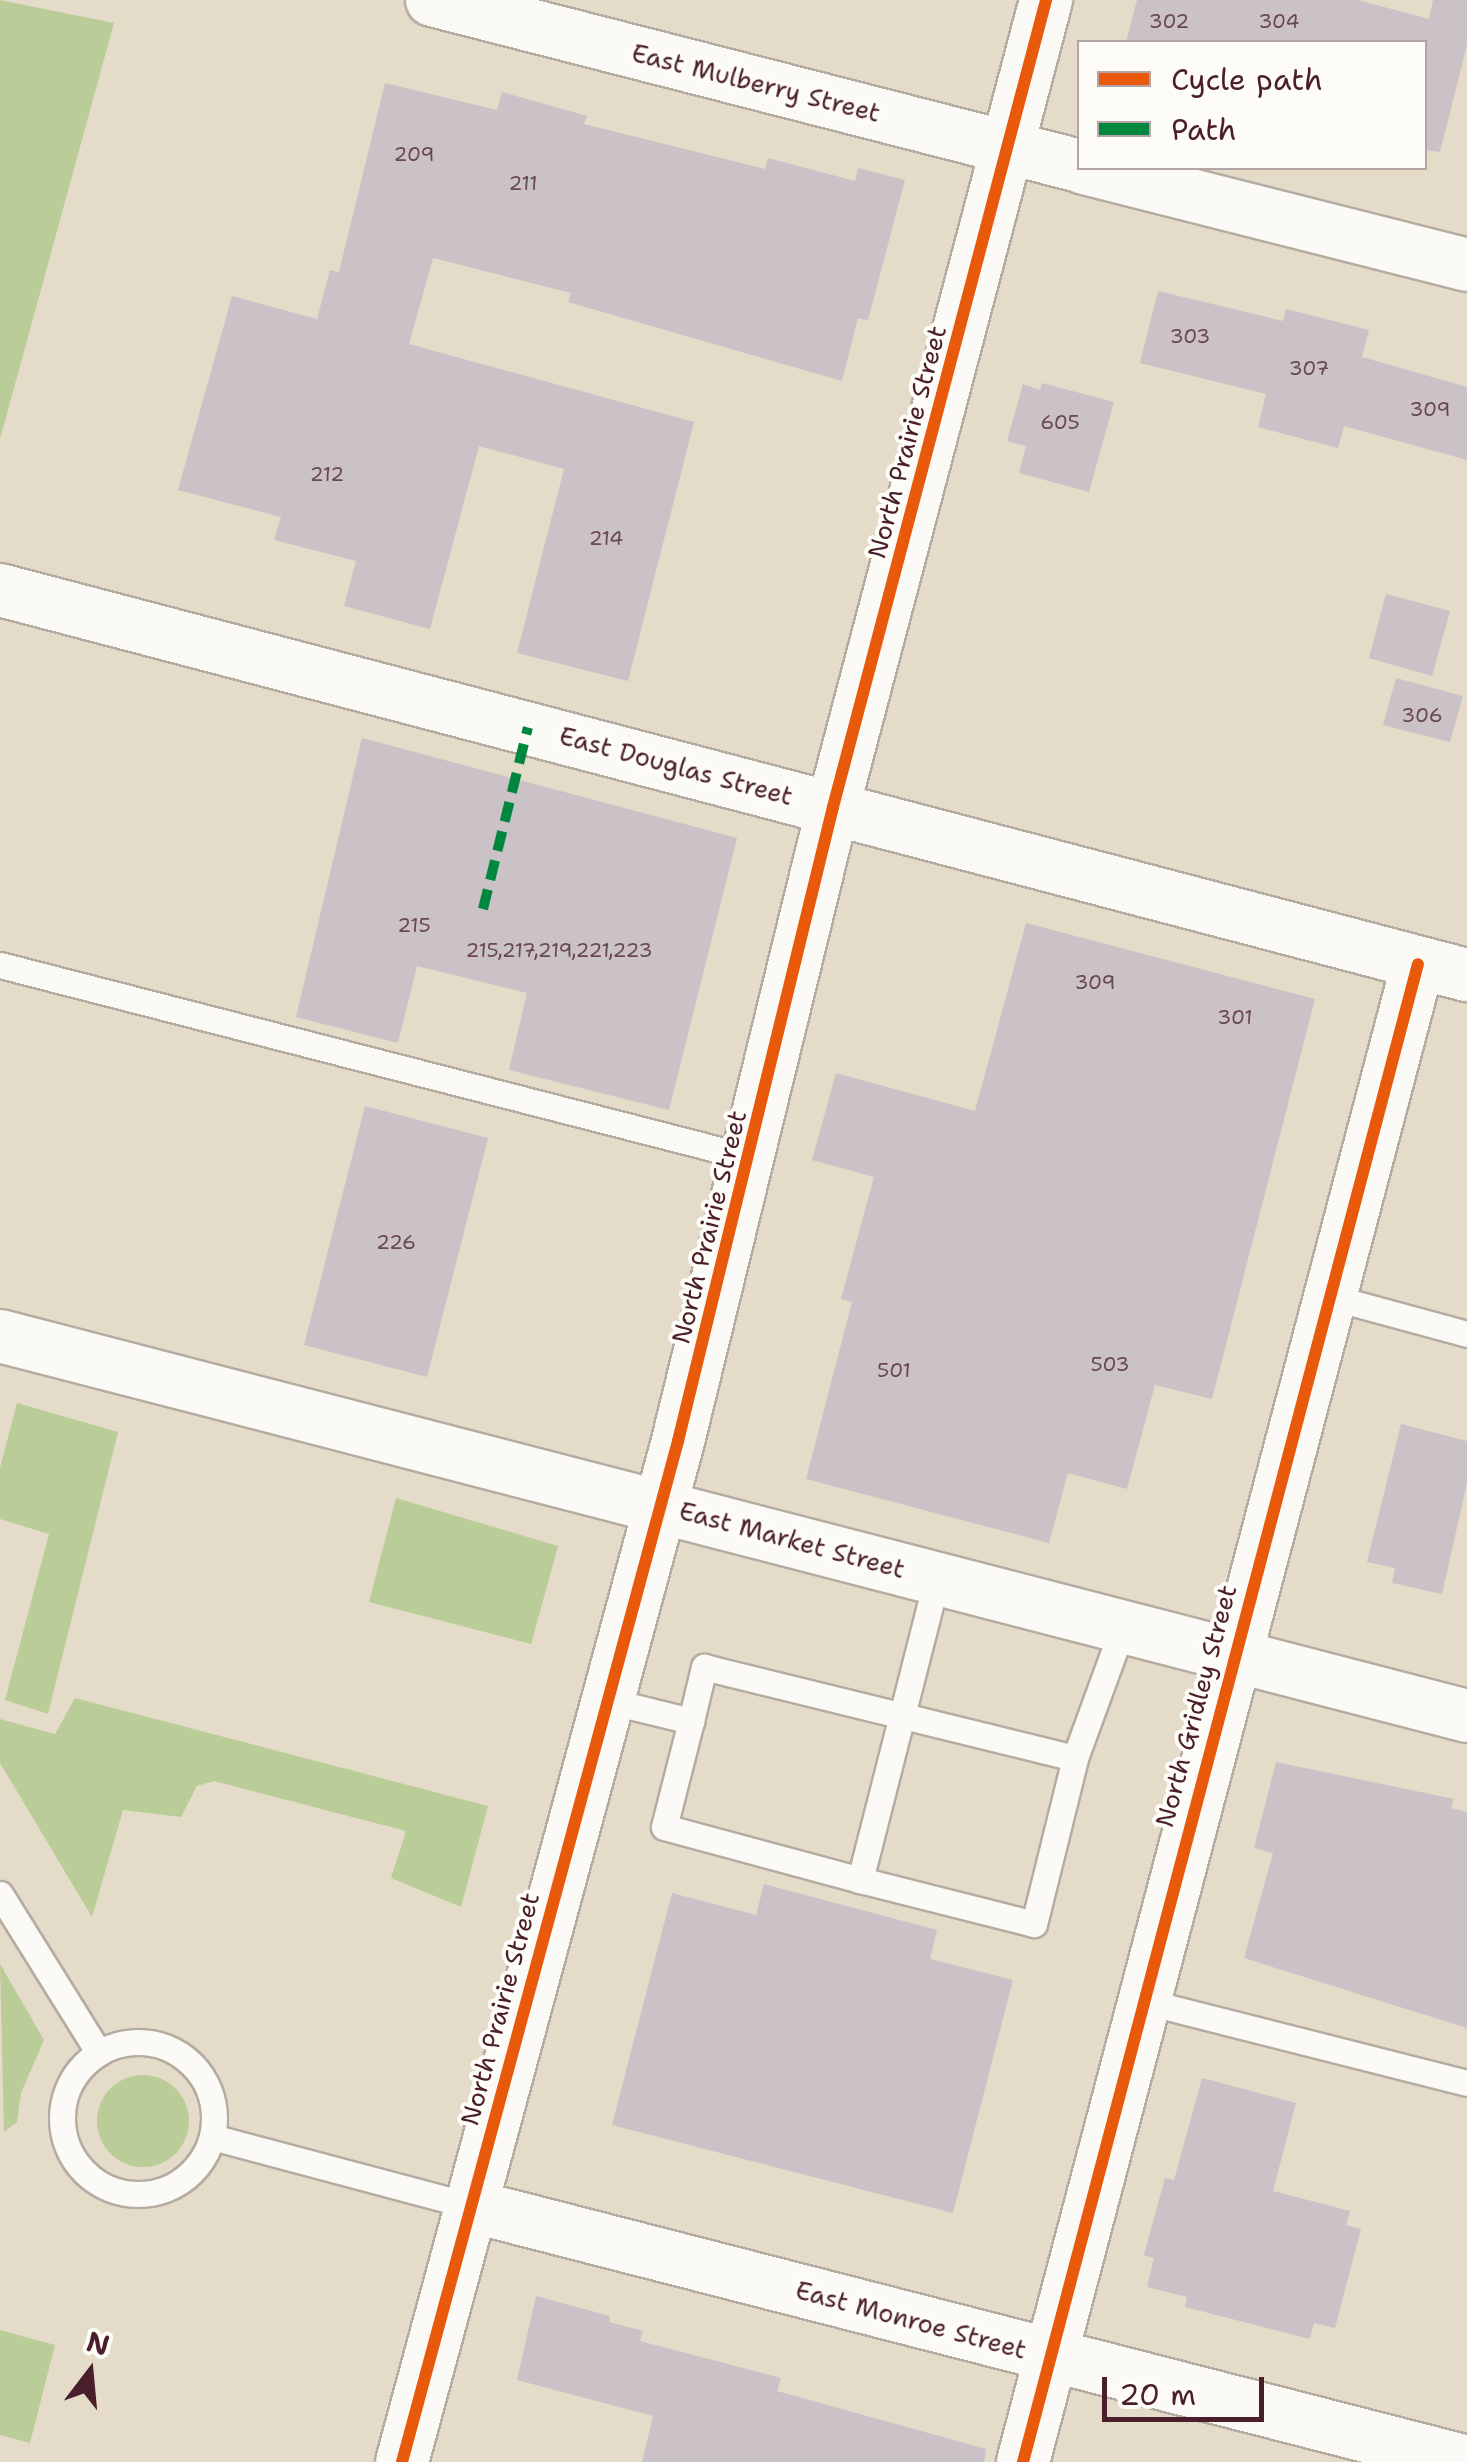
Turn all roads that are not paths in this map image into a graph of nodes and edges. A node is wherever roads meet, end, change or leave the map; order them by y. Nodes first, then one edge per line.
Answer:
1 (432, 0) edge
2 (1046, 0) edge
3 (533, 12) edge
4 (1008, 148) junction
5 (1077, 166) edge
6 (1094, 170) edge
7 (1467, 265) edge
8 (0, 590) edge
9 (833, 807) junction
10 (0, 966) edge
11 (1443, 969) edge
12 (750, 1158) junction
13 (1331, 1297) junction
14 (1467, 1334) edge
15 (0, 1336) edge
16 (657, 1506) junction
17 (938, 1578) junction
18 (1122, 1627) junction
19 (1232, 1655) junction
20 (605, 1700) junction
21 (1467, 1716) edge
22 (901, 1717) junction
23 (691, 1721) junction
24 (1076, 1758) junction
25 (860, 1880) junction
26 (0, 1894) edge
27 (1143, 2000) junction
28 (99, 2053) junction
29 (1467, 2083) edge
30 (212, 2137) junction
31 (471, 2206) junction
32 (1052, 2356) junction
33 (402, 2462) edge
34 (1023, 2462) edge
35 (1467, 2462) edge

1 - 3 street, East Mulberry Street
2 - 4 street, North Prairie Street
3 - 4 street, East Mulberry Street
4 - 5 street, East Mulberry Street
4 - 9 street, North Prairie Street
6 - 7 street, East Mulberry Street
8 - 9 street, East Douglas Street
9 - 11 street, East Douglas Street
9 - 12 street, North Prairie Street
10 - 12 lane
11 - 13 street, North Gridley Street
12 - 16 street, North Prairie Street
13 - 14 lane
13 - 19 street, North Gridley Street
15 - 16 street, East Market Street
16 - 17 street, East Market Street
16 - 20 street, North Prairie Street
17 - 18 street, East Market Street
17 - 22 lane
18 - 19 street, East Market Street
18 - 24 lane
19 - 21 street, East Market Street
19 - 27 street, North Gridley Street
20 - 23 lane
20 - 31 street, North Prairie Street
22 - 23 lane
22 - 24 lane
22 - 25 lane
23 - 25 lane
24 - 25 lane
26 - 28 lane
27 - 29 lane
27 - 32 street, North Gridley Street
28 - 30 lane
28 - 30 lane
30 - 31 lane
31 - 32 street, East Monroe Street
31 - 33 street, North Prairie Street
32 - 34 street, North Gridley Street
32 - 35 street, East Monroe Street

